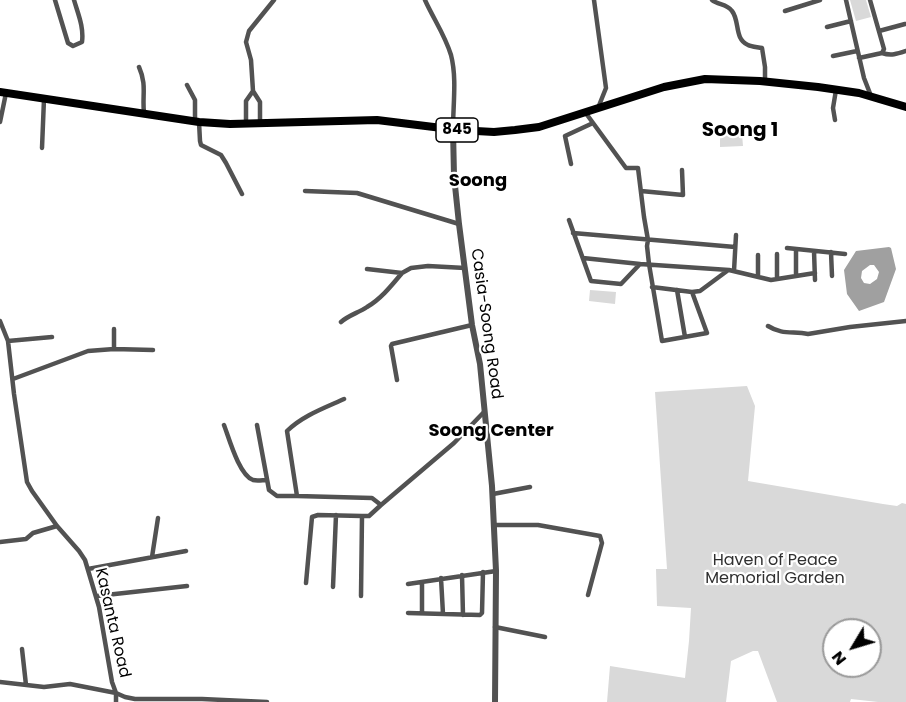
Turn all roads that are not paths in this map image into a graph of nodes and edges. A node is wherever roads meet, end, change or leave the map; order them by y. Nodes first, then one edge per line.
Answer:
1 (55, 0) edge
2 (74, 0) edge
3 (274, 0) edge
4 (424, 0) edge
5 (594, 0) edge
6 (712, 0) edge
7 (820, 0) edge
8 (846, 0) edge
9 (870, 0) edge
10 (785, 11) dead end
11 (851, 21) junction
12 (905, 24) edge
13 (827, 27) dead end
14 (879, 31) junction
15 (857, 51) junction
16 (906, 51) edge
17 (882, 52) junction
18 (833, 56) dead end
19 (859, 58) junction
20 (139, 67) dead end
21 (864, 78) junction
22 (765, 81) junction
23 (187, 85) dead end
24 (836, 90) junction
25 (253, 91) junction
26 (3, 92) edge
27 (859, 93) junction
28 (871, 96) junction
29 (44, 99) junction
30 (906, 107) edge
31 (598, 108) junction
32 (585, 112) junction
33 (144, 113) junction
34 (835, 120) dead end
35 (197, 121) junction
36 (0, 122) edge
37 (260, 123) junction
38 (593, 123) junction
39 (246, 124) junction
40 (453, 129) junction
41 (42, 148) dead end
42 (571, 164) dead end
43 (682, 170) dead end
44 (305, 191) dead end
45 (641, 192) junction
46 (242, 194) dead end
47 (568, 220) dead end
48 (459, 224) junction
49 (573, 233) junction
50 (736, 235) dead end
51 (648, 240) junction
52 (735, 247) junction
53 (787, 248) dead end
54 (796, 249) junction
55 (814, 251) junction
56 (831, 252) junction
57 (777, 254) dead end
58 (845, 254) dead end
59 (758, 255) dead end
60 (583, 258) junction
61 (640, 264) junction
62 (649, 264) junction
63 (465, 268) junction
64 (367, 269) dead end
65 (731, 271) junction
66 (402, 273) junction
67 (815, 273) junction
68 (796, 276) junction
69 (832, 276) dead end
70 (758, 277) junction
71 (777, 279) junction
72 (815, 280) dead end
73 (652, 287) junction
74 (677, 290) junction
75 (692, 292) junction
76 (0, 321) edge
77 (906, 321) edge
78 (341, 322) dead end
79 (472, 325) junction
80 (768, 326) dead end
81 (114, 329) dead end
82 (52, 337) dead end
83 (685, 337) junction
84 (8, 341) junction
85 (114, 349) junction
86 (153, 350) dead end
87 (13, 379) junction
88 (397, 380) dead end
89 (344, 399) dead end
90 (484, 412) junction
91 (224, 425) dead end
92 (257, 425) dead end
93 (267, 480) junction
94 (530, 487) dead end
95 (493, 494) junction
96 (297, 496) junction
97 (381, 505) junction
98 (336, 515) junction
99 (362, 516) junction
100 (158, 518) dead end
101 (494, 525) junction
102 (57, 526) junction
103 (0, 542) edge
104 (186, 551) dead end
105 (152, 557) junction
106 (88, 569) junction
107 (496, 571) junction
108 (483, 572) junction
109 (462, 575) junction
110 (441, 578) junction
111 (422, 582) junction
112 (306, 583) dead end
113 (408, 584) dead end
114 (187, 586) dead end
115 (333, 588) dead end
116 (588, 595) dead end
117 (97, 596) junction
118 (361, 596) dead end
119 (408, 613) dead end
120 (422, 613) junction
121 (443, 614) junction
122 (463, 615) junction
123 (495, 627) junction
124 (545, 637) dead end
125 (22, 649) dead end
126 (0, 682) edge
127 (26, 685) junction
128 (116, 693) junction
129 (116, 702) edge
130 (267, 702) edge
131 (495, 702) edge

1 - 2 street
3 - 25 street
4 - 40 street
5 - 31 street
6 - 22 street
7 - 10 street
8 - 11 street
9 - 14 street
11 - 13 street
11 - 15 street
12 - 14 street
14 - 17 street
15 - 18 street
15 - 19 street
16 - 17 street
17 - 19 street
19 - 21 street
20 - 33 street
21 - 27 street
21 - 28 street
22 - 24 main road, 845
22 - 31 main road, 845
23 - 35 street
24 - 27 main road, 845
24 - 34 street
25 - 37 street
25 - 39 street
26 - 29 main road, 845
26 - 36 street
27 - 28 main road, 845
28 - 30 main road, 845
29 - 33 main road, 845
29 - 41 street
31 - 32 main road, 845
32 - 38 street
32 - 40 main road, 845
33 - 35 main road, 845
35 - 39 main road, 845
35 - 46 street
37 - 39 main road, 845
37 - 40 main road, 845
38 - 42 street
38 - 45 street
40 - 48 street, Casia-Soong Road
43 - 45 street
44 - 48 street
45 - 51 street
47 - 49 street
48 - 63 street, Casia-Soong Road
49 - 51 street
49 - 60 street
50 - 52 street
51 - 52 street
51 - 62 street
52 - 65 street
53 - 54 street
54 - 55 street
54 - 68 street
55 - 56 street
55 - 67 street
56 - 58 street
56 - 69 street
57 - 71 street
59 - 70 street
60 - 61 street
60 - 61 street
61 - 62 street
62 - 65 street
62 - 73 street
63 - 66 street
63 - 79 street, Casia-Soong Road
64 - 66 street
65 - 70 street
65 - 75 street
66 - 78 street
67 - 68 street
67 - 72 street
68 - 71 street
70 - 71 street
73 - 74 street
73 - 83 street
74 - 75 street
74 - 83 street
75 - 83 street
76 - 84 street, Kasanta Road
77 - 80 street
79 - 88 street
79 - 90 street, Casia-Soong Road
81 - 85 street
82 - 84 street
84 - 87 street, Kasanta Road
85 - 86 street
85 - 87 street
87 - 102 street, Kasanta Road
89 - 96 street
90 - 95 street, Casia-Soong Road
90 - 97 street
91 - 93 street
92 - 93 street
93 - 96 street
94 - 95 street
95 - 101 street, Casia-Soong Road
96 - 97 street
97 - 99 street
98 - 99 street
98 - 112 street
98 - 115 street
99 - 118 street
100 - 105 street
101 - 107 street, Casia-Soong Road
101 - 116 street
102 - 103 street
102 - 106 street, Kasanta Road
104 - 105 street
105 - 106 street
106 - 117 street, Kasanta Road
107 - 108 street
107 - 123 street, Casia-Soong Road
108 - 109 street
108 - 122 street
109 - 110 street
109 - 122 street
110 - 111 street
110 - 121 street
111 - 113 street
111 - 120 street
114 - 117 street
117 - 128 street, Kasanta Road
119 - 120 street
120 - 121 street
121 - 122 street
123 - 124 street
123 - 131 street, Casia-Soong Road
125 - 127 street
126 - 127 street
127 - 128 street
128 - 129 street
128 - 130 street, Kasanta Road

